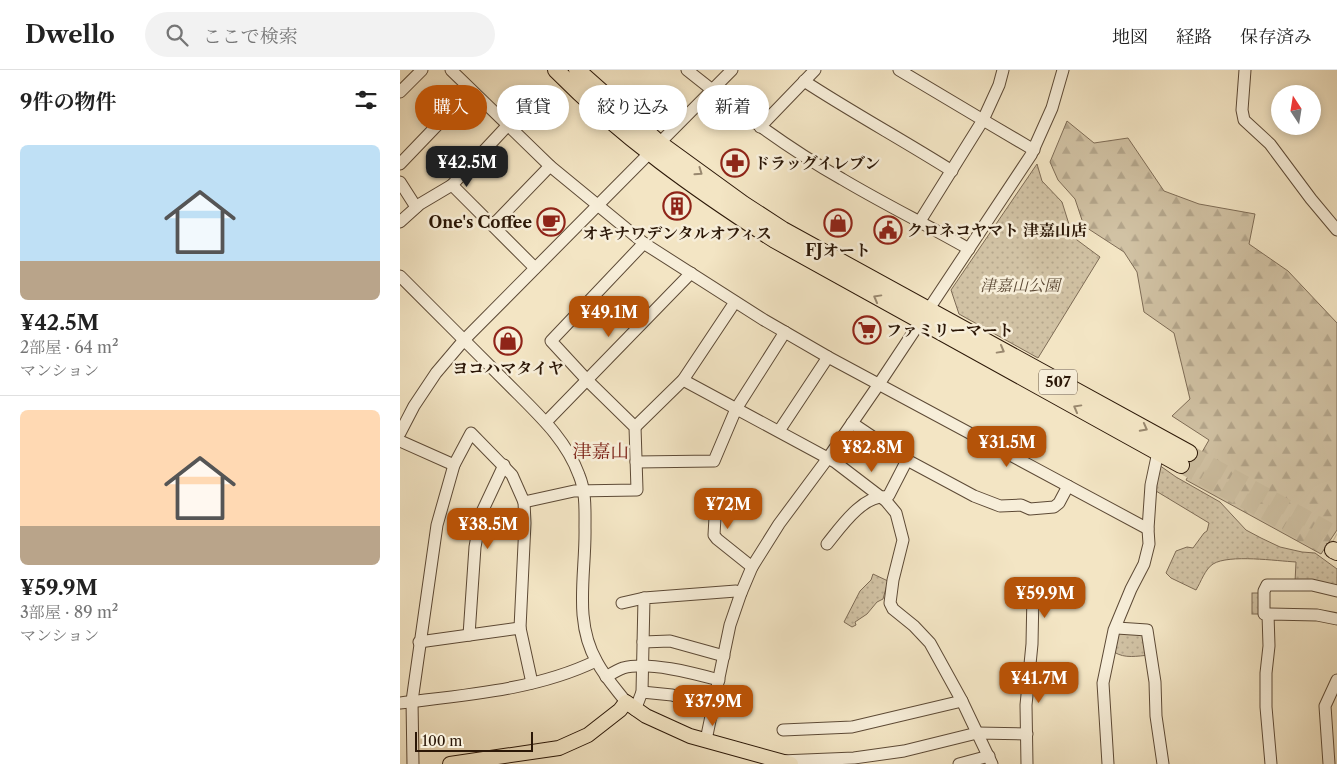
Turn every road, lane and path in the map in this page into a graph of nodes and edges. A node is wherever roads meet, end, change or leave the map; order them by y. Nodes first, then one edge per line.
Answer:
1 (422, 70) edge
2 (451, 70) edge
3 (556, 70) edge
4 (576, 70) edge
5 (687, 70) edge
6 (732, 70) edge
7 (815, 70) edge
8 (900, 70) edge
9 (1003, 70) edge
10 (1063, 70) edge
11 (1245, 70) edge
12 (804, 81) junction
13 (466, 85) edge
14 (706, 85) edge
15 (717, 85) edge
16 (400, 92) edge
17 (487, 105) edge
18 (697, 105) edge
19 (497, 115) edge
20 (769, 118) edge
21 (983, 120) junction
22 (433, 130) edge
23 (503, 130) edge
24 (513, 130) edge
25 (765, 130) edge
26 (655, 148) junction
27 (1034, 150) junction
28 (400, 164) edge
29 (550, 166) junction
30 (952, 171) junction
31 (400, 182) edge
32 (452, 185) junction
33 (597, 205) junction
34 (416, 207) junction
35 (920, 221) junction
36 (400, 222) edge
37 (492, 225) junction
38 (1337, 230) edge
39 (644, 243) junction
40 (969, 249) junction
41 (535, 268) junction
42 (691, 273) junction
43 (400, 276) edge
44 (735, 302) junction
45 (924, 316) junction
46 (785, 332) junction
47 (464, 340) junction
48 (828, 357) junction
49 (587, 380) junction
50 (683, 380) junction
51 (879, 384) junction
52 (736, 409) junction
53 (546, 422) junction
54 (852, 423) junction
55 (635, 427) junction
56 (779, 431) junction
57 (400, 433) edge
58 (400, 441) edge
59 (1158, 452) junction
60 (828, 458) junction
61 (907, 460) junction
62 (636, 462) junction
63 (454, 465) junction
64 (504, 465) junction
65 (1068, 486) junction
66 (584, 491) junction
67 (881, 496) junction
68 (524, 502) junction
69 (715, 517) dead end
70 (1148, 529) junction
71 (827, 544) dead end
72 (752, 567) junction
73 (1337, 591) edge
74 (741, 593) junction
75 (1033, 593) dead end
76 (644, 598) junction
77 (622, 603) dead end
78 (1264, 614) dead end
79 (1337, 619) edge
80 (520, 628) junction
81 (1116, 628) junction
82 (469, 635) junction
83 (419, 642) junction
84 (643, 642) junction
85 (724, 656) junction
86 (596, 661) junction
87 (642, 667) junction
88 (606, 677) junction
89 (719, 680) junction
90 (1337, 680) edge
91 (532, 683) junction
92 (642, 692) junction
93 (406, 702) edge
94 (962, 702) junction
95 (631, 706) junction
96 (714, 708) junction
97 (782, 730) dead end
98 (977, 733) junction
99 (1027, 734) junction
100 (706, 740) junction
101 (990, 760) edge
102 (785, 762) edge
103 (413, 764) edge
104 (450, 764) edge
105 (959, 764) edge
106 (1028, 764) edge
107 (1108, 764) edge
108 (1163, 764) edge
109 (1271, 764) edge
110 (1329, 764) edge

1 - 16 street
2 - 13 street
3 - 26 highway, 507
4 - 26 highway, 507
5 - 14 street
6 - 15 street
7 - 12 street
8 - 21 street
9 - 21 street
10 - 27 street
11 - 38 street
12 - 20 street
12 - 30 street
17 - 19 street
18 - 26 street
21 - 27 street
21 - 30 street
22 - 28 street
23 - 32 street
24 - 29 street
25 - 35 street
26 - 33 street
26 - 45 highway, 507
27 - 40 street
29 - 33 street
29 - 37 street
30 - 35 street
31 - 34 street
32 - 34 street
32 - 37 street
33 - 39 street
33 - 41 street
34 - 36 street
35 - 40 street
37 - 41 street
39 - 42 street
39 - 49 street
40 - 45 street
41 - 47 street
42 - 44 street
42 - 49 street
43 - 47 street
44 - 46 street
44 - 50 street
45 - 51 street
59 -> 45 highway, 507
45 -> 59 highway, 507
46 - 48 street
46 - 52 street
47 - 53 street
47 - 57 street
48 - 51 street
48 - 56 street
49 - 53 street
49 - 55 street
50 - 52 street
50 - 55 street
51 - 54 street
51 - 65 street
52 - 56 street
52 - 62 street
53 - 66 street
54 - 60 street
54 - 61 street
55 - 62 street
56 - 60 street
58 - 63 street
59 - 70 street
60 - 67 street
60 - 72 street
61 - 65 street
61 - 67 street
62 - 66 street
63 - 64 street
63 - 83 street
64 - 68 street
64 - 82 street
65 - 70 street
66 - 68 street
66 - 86 street
67 - 71 street
67 - 94 street
68 - 80 street
69 - 72 street
70 - 81 street
72 - 74 street
73 - 78 street
74 - 76 street
74 - 85 street
75 - 99 street
76 - 77 street
76 - 84 street
79 - 109 street
80 - 82 street
80 - 91 street
81 - 107 street
81 - 108 street
82 - 83 street
83 - 93 street
84 - 85 street
84 - 87 street
85 - 89 street
86 - 88 street
86 - 91 street
87 - 88 street
87 - 89 street
87 - 92 street
88 - 95 street
89 - 96 street
90 - 110 street
91 - 93 street
92 - 95 street
92 - 96 street
93 - 103 street
94 - 97 street
94 - 98 street
95 - 100 main road
95 - 104 main road
96 - 100 street
98 - 99 street
98 - 101 street
98 - 102 street
99 - 106 street
100 - 102 main road
101 - 105 street

